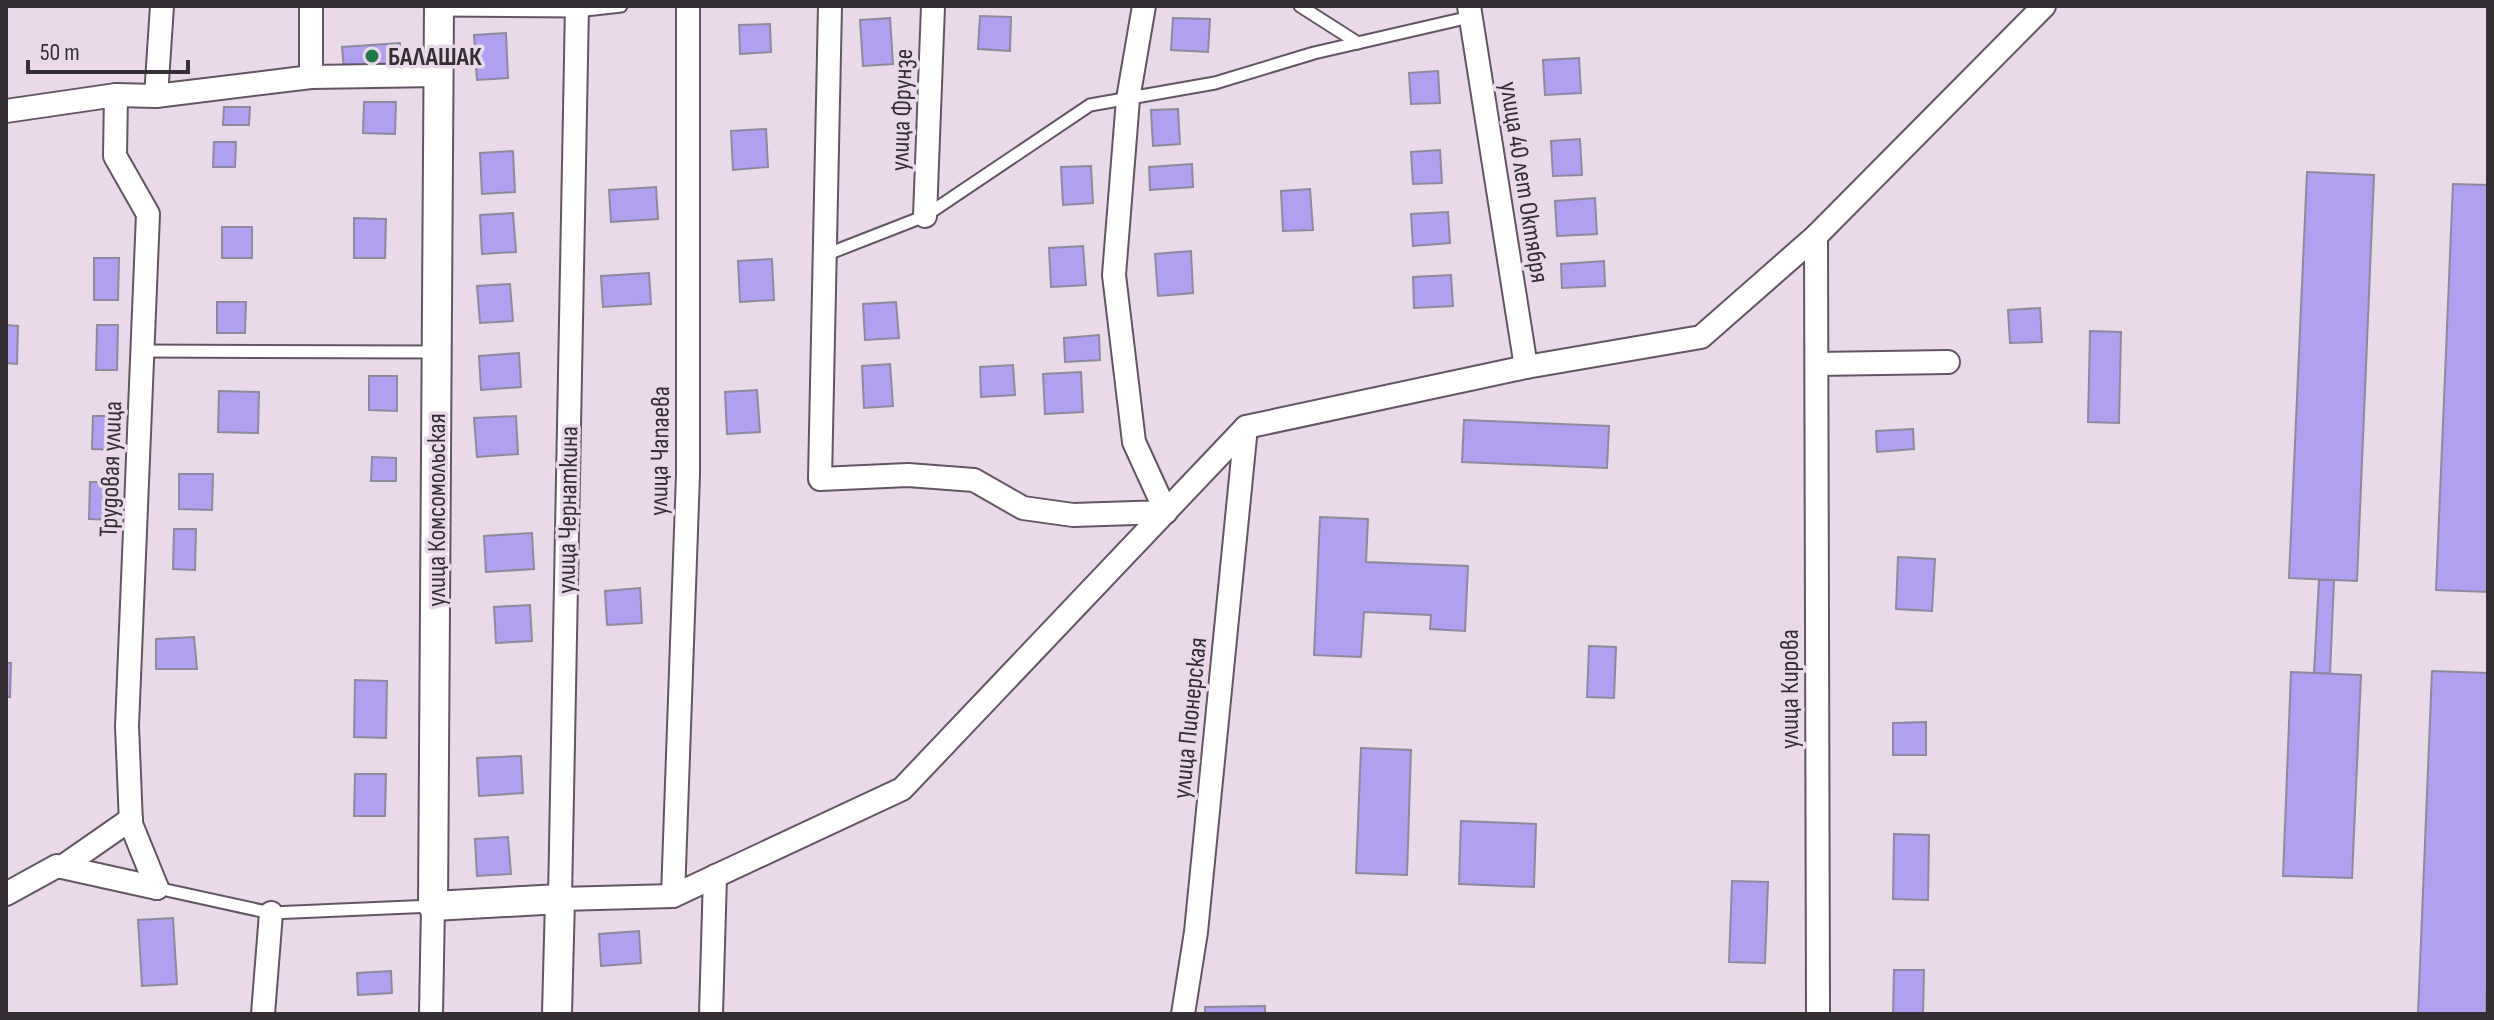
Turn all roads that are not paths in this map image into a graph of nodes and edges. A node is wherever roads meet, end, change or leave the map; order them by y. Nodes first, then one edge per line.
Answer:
1 (162, 6) edge
2 (311, 6) edge
3 (621, 6) edge
4 (688, 6) edge
5 (830, 6) edge
6 (933, 6) edge
7 (1144, 6) edge
8 (1300, 6) edge
9 (2044, 6) edge
10 (439, 8) edge
11 (577, 9) edge
12 (1469, 12) edge
13 (1358, 43) junction
14 (438, 75) junction
15 (311, 77) junction
16 (116, 95) junction
17 (156, 96) junction
18 (1128, 99) junction
19 (6, 111) edge
20 (925, 216) junction
21 (1816, 236) junction
22 (825, 255) junction
23 (143, 351) junction
24 (437, 352) junction
25 (1948, 362) dead end
26 (1817, 364) junction
27 (1526, 367) junction
28 (1246, 427) junction
29 (1166, 512) junction
30 (131, 819) junction
31 (62, 867) junction
32 (715, 876) junction
33 (157, 888) junction
34 (6, 894) edge
35 (673, 896) junction
36 (560, 899) junction
37 (433, 906) junction
38 (271, 913) junction
39 (263, 1014) edge
40 (431, 1014) edge
41 (557, 1014) edge
42 (711, 1014) edge
43 (1183, 1014) edge
44 (1818, 1014) edge

1 - 17 street
2 - 15 street
3 - 11 lane
4 - 35 street, улица Чапаева
5 - 22 street
6 - 20 street, улица Фрунзе
7 - 18 street
8 - 13 lane
9 - 21 street
10 - 11 lane
10 - 14 street, улица Комсомольская
11 - 36 street, улица Чернаткина
12 - 13 lane
12 - 27 street, улица 40 лет Октября
13 - 18 lane
14 - 15 street
14 - 24 street, улица Комсомольская
15 - 17 street
16 - 17 street
16 - 19 street
16 - 23 street, Трудовая улица
18 - 20 lane
18 - 29 street
20 - 22 lane
21 - 26 street, улица Кирова
21 - 27 street
22 - 29 street
23 - 24 lane
23 - 30 street, Трудовая улица
24 - 37 street, улица Комсомольская
25 - 26 street
26 - 44 street, улица Кирова
27 - 28 street
28 - 29 street
28 - 43 street, улица Пионерская
29 - 32 street
30 - 31 street
30 - 33 street, Трудовая улица
31 - 33 street
31 - 34 street
32 - 35 street
32 - 42 street
33 - 38 lane
35 - 36 street
36 - 37 street
36 - 41 street, улица Чернаткина
37 - 38 lane
37 - 40 street, улица Комсомольская
38 - 39 street

